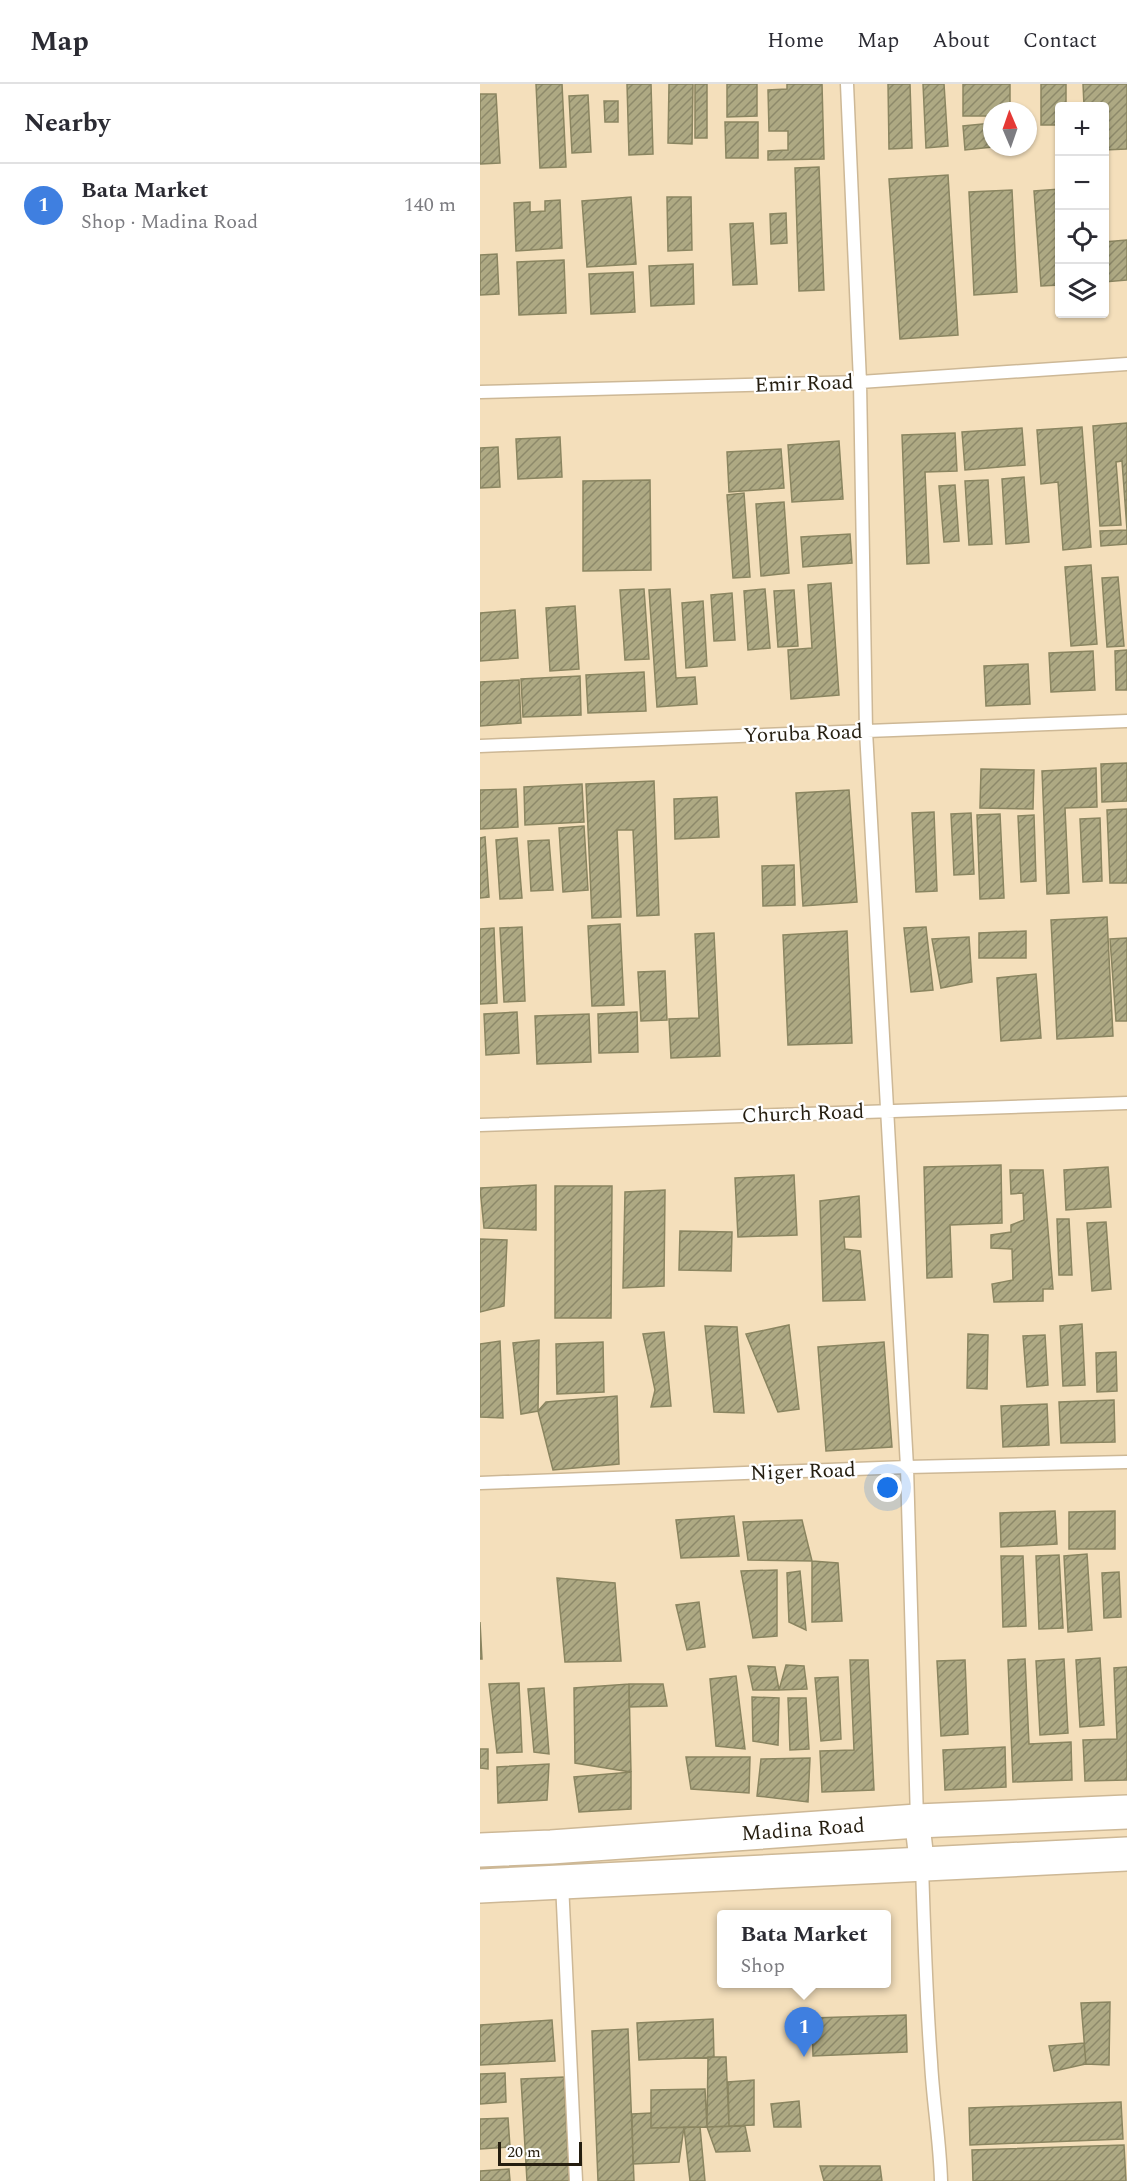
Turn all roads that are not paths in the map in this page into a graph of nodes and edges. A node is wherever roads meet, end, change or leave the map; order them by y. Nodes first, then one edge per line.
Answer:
1 (847, 84) edge
2 (1127, 364) edge
3 (860, 382) junction
4 (480, 392) edge
5 (1127, 722) edge
6 (866, 731) junction
7 (480, 746) edge
8 (1127, 1103) edge
9 (887, 1110) junction
10 (480, 1125) edge
11 (1127, 1462) edge
12 (907, 1467) junction
13 (480, 1483) edge
14 (1127, 1812) edge
15 (917, 1821) junction
16 (480, 1850) edge
17 (1127, 1854) edge
18 (922, 1864) junction
19 (562, 1882) junction
20 (480, 1886) edge
21 (576, 2181) edge
22 (942, 2181) edge

1 - 3 lane
2 - 3 lane, Emir Road
3 - 4 lane, Emir Road
3 - 6 lane
5 - 6 lane, Yoruba Road
6 - 7 lane, Yoruba Road
6 - 9 lane
8 - 9 lane, Church Road
9 - 10 lane, Church Road
9 - 12 lane
11 - 12 lane, Niger Road
12 - 13 lane, Niger Road
12 - 15 lane
14 - 15 main road, Madina Road
15 - 16 main road, Madina Road
15 - 18 street
17 - 18 main road, Madina Road
18 - 19 main road, Madina Road
18 - 22 lane
19 - 20 main road, Madina Road
19 - 21 lane

